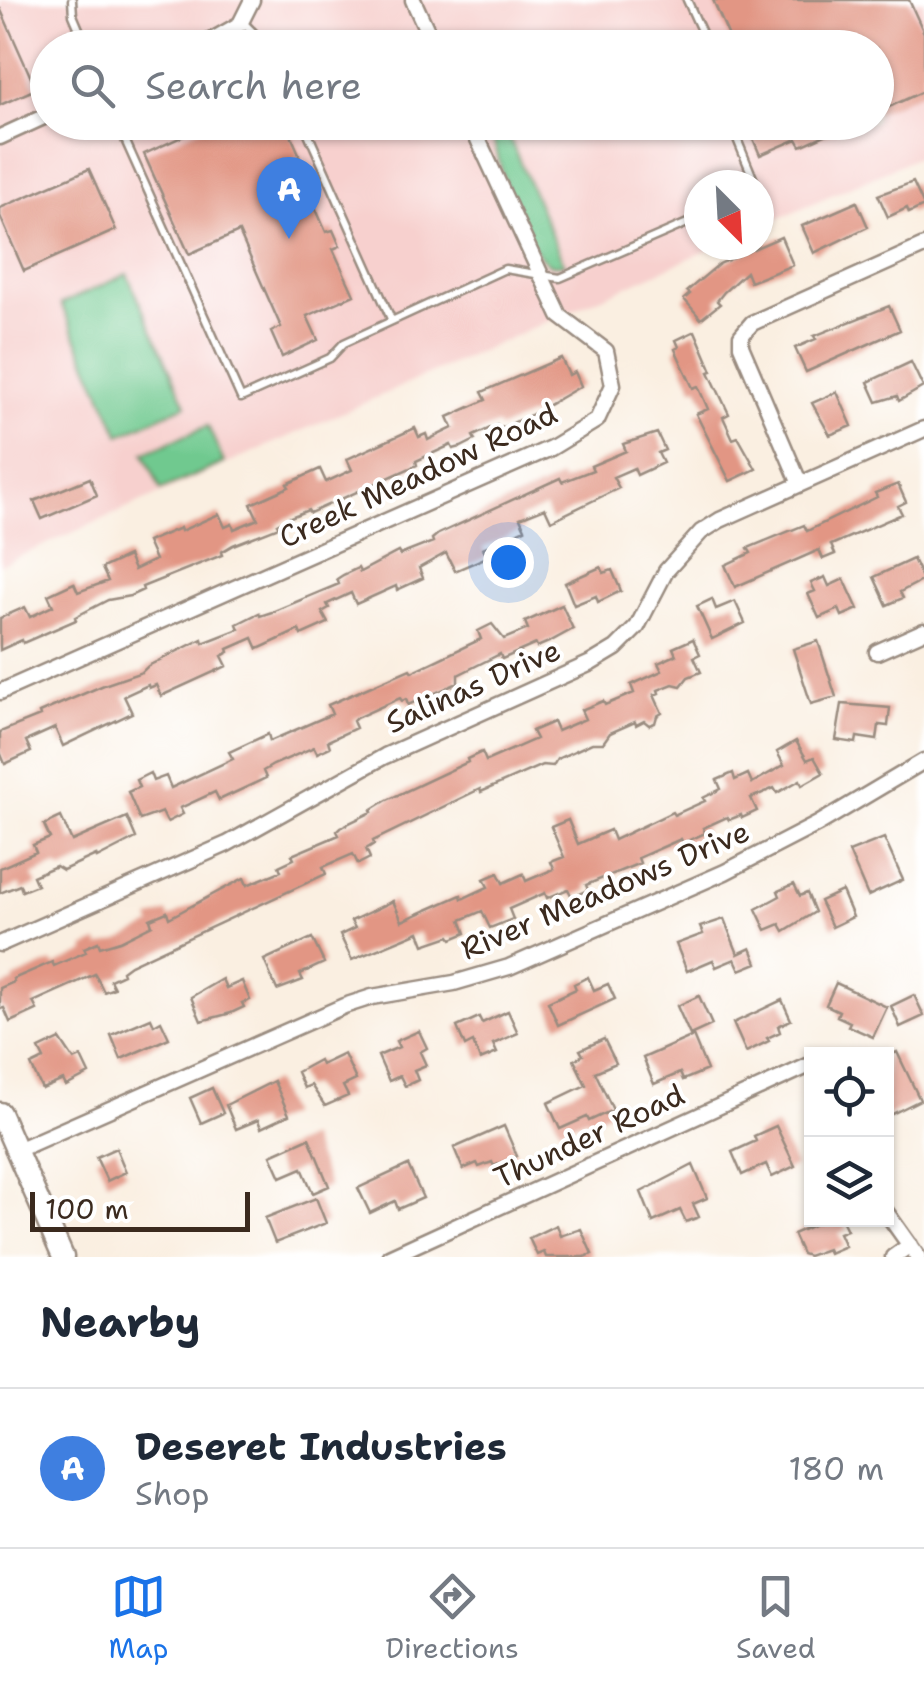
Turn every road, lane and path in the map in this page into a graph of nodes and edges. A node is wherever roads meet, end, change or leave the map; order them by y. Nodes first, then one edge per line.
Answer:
1 (72, 0) edge
2 (252, 0) edge
3 (413, 0) edge
4 (687, 0) edge
5 (242, 21) junction
6 (79, 30) edge
7 (227, 30) edge
8 (251, 30) edge
9 (427, 30) edge
10 (701, 30) edge
11 (30, 123) edge
12 (0, 137) edge
13 (125, 140) edge
14 (311, 140) edge
15 (478, 140) edge
16 (737, 140) edge
17 (750, 170) edge
18 (684, 224) edge
19 (924, 246) edge
20 (540, 273) junction
21 (392, 321) junction
22 (924, 429) edge
23 (800, 484) junction
24 (924, 630) edge
25 (876, 652) dead end
26 (0, 692) edge
27 (924, 761) edge
28 (0, 944) edge
29 (804, 1068) edge
30 (0, 1113) edge
31 (17, 1150) junction
32 (894, 1223) edge
33 (914, 1251) edge
34 (63, 1257) edge
35 (389, 1257) edge
36 (893, 1257) edge

1 - 6 lane
2 - 5 street
3 - 9 street
4 - 10 lane
5 - 7 street
5 - 8 lane
11 - 12 street
13 - 21 lane
14 - 21 lane
15 - 20 street, Creek Meadow Road
16 - 17 lane
18 - 20 lane
19 - 23 street
20 - 21 lane
20 - 26 street, Creek Meadow Road
22 - 23 street, Salinas Drive
23 - 28 street, Salinas Drive
24 - 25 street
27 - 31 street, River Meadows Drive
29 - 35 street, Thunder Road
30 - 31 main road
31 - 34 main road
32 - 33 street
33 - 36 street

